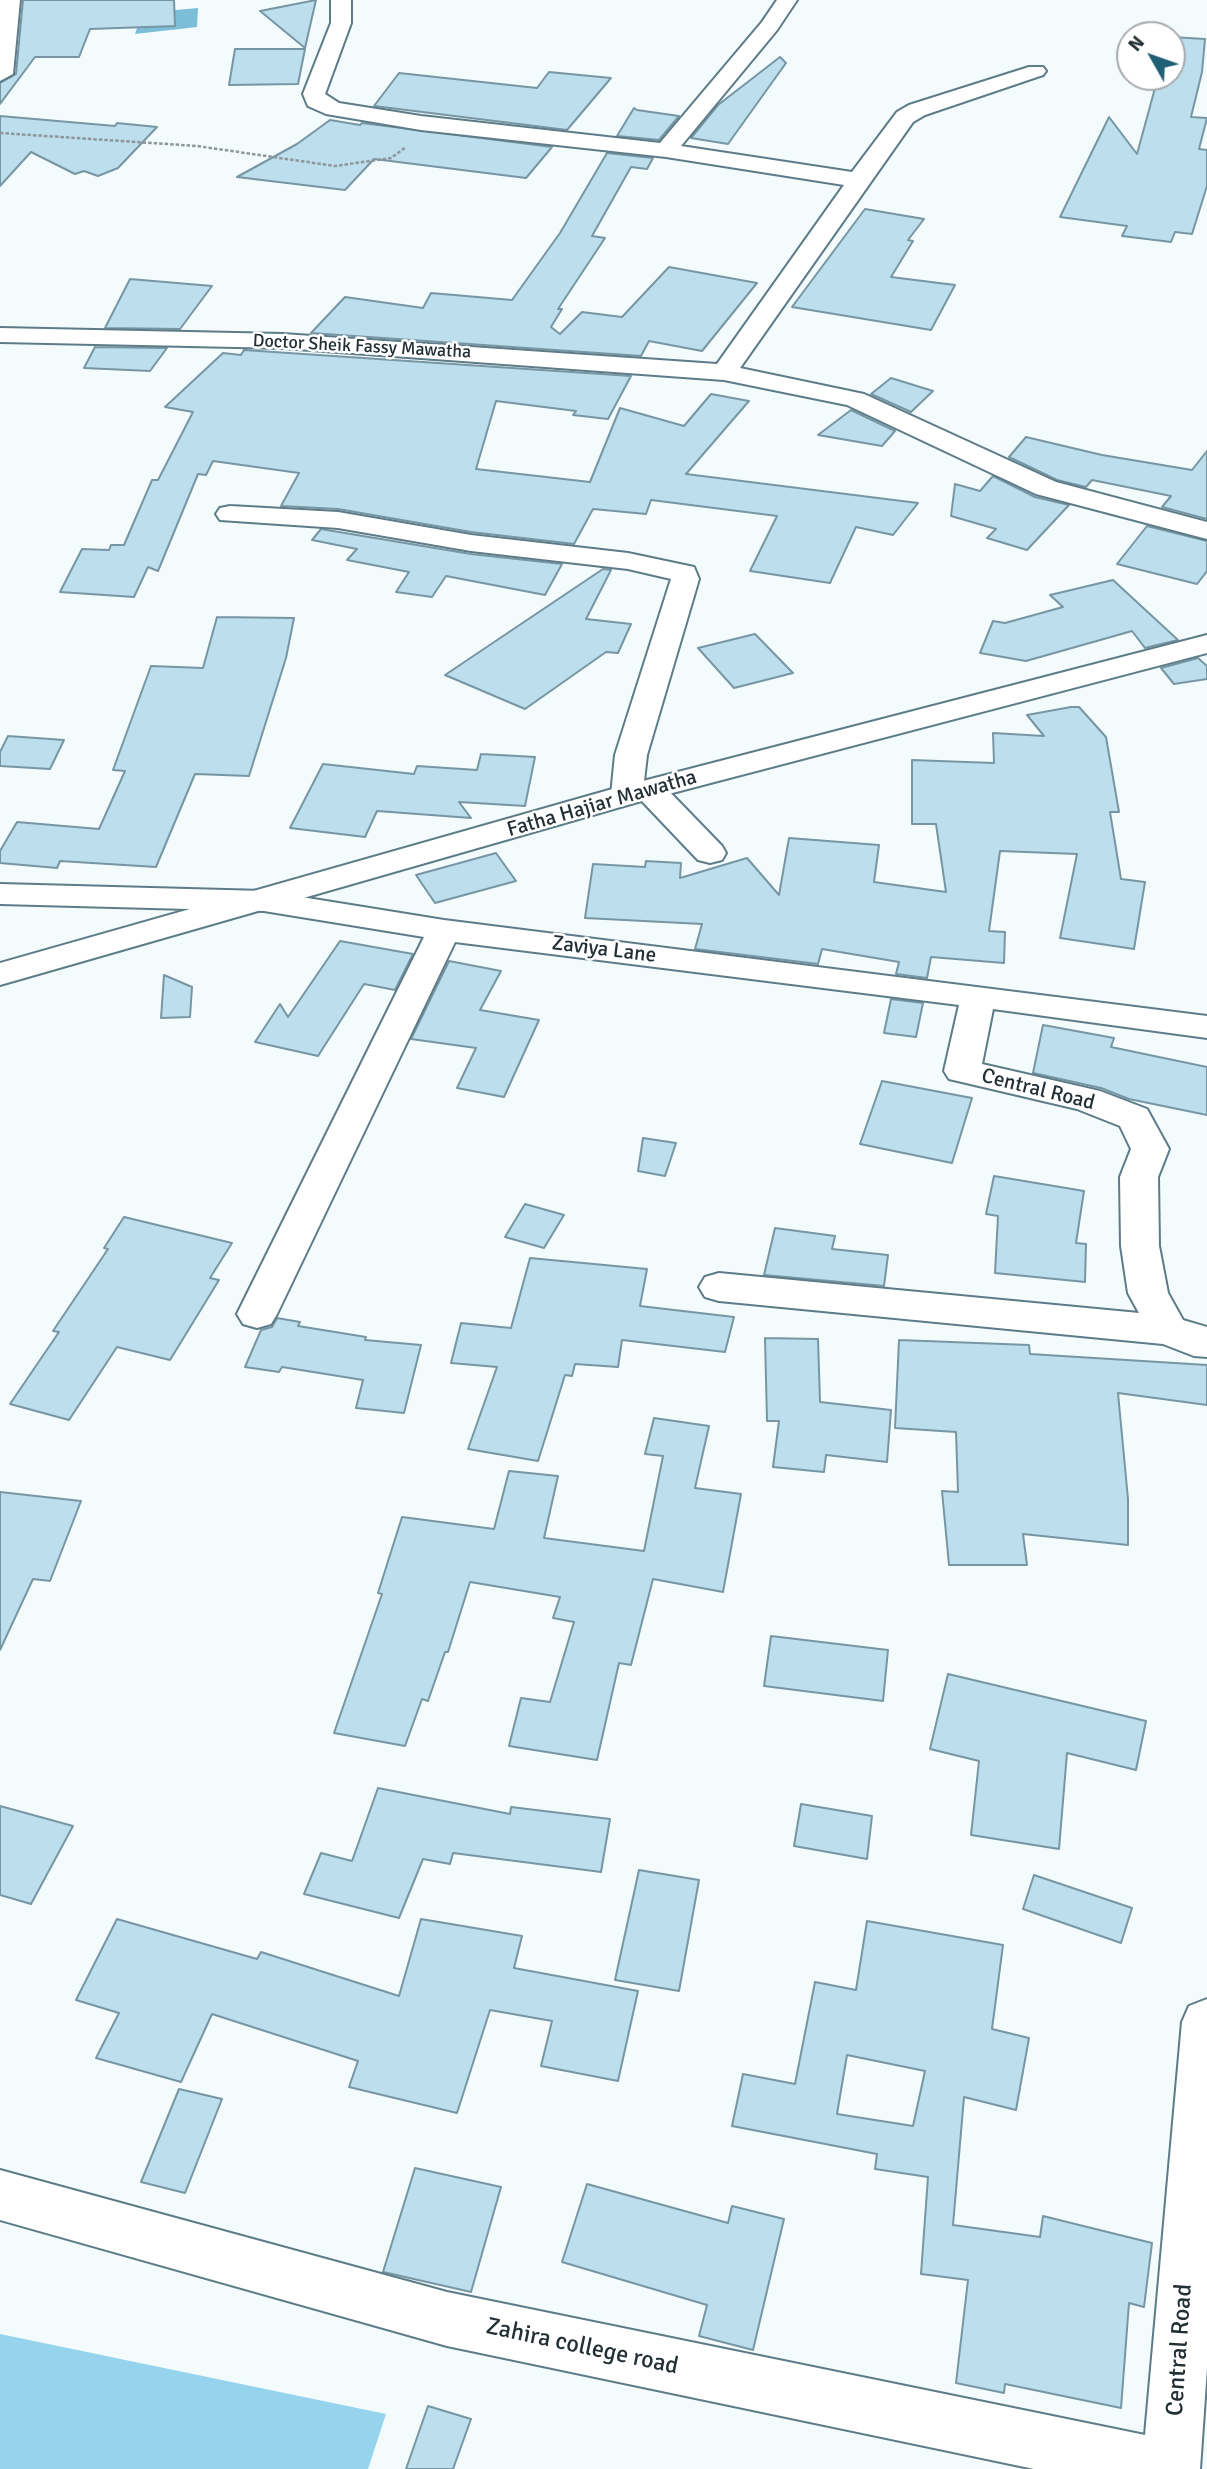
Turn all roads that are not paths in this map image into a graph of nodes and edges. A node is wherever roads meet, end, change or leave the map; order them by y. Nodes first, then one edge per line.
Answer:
1 (10, 0) edge
2 (341, 0) edge
3 (787, 0) edge
4 (1037, 71) dead end
5 (0, 75) edge
6 (666, 150) junction
7 (858, 180) junction
8 (0, 335) edge
9 (724, 372) junction
10 (230, 513) dead end
11 (1207, 531) edge
12 (1207, 645) edge
13 (638, 792) junction
14 (710, 853) dead end
15 (0, 894) edge
16 (264, 901) junction
17 (444, 930) junction
18 (0, 974) edge
19 (979, 996) junction
20 (1207, 1027) edge
21 (719, 1287) dead end
22 (257, 1314) dead end
23 (1169, 1330) junction
24 (1207, 1342) edge
25 (1207, 2022) edge
26 (0, 2195) edge
27 (1171, 2469) edge

1 - 5 street
2 - 6 street
3 - 6 street
4 - 7 street
6 - 7 street
7 - 9 street
8 - 9 street, Doctor Sheik Fassy Mawatha
9 - 11 street, Doctor Sheik Fassy Mawatha
10 - 13 street
12 - 13 street, Fatha Hajiar Mawatha
13 - 14 street
13 - 16 street, Fatha Hajiar Mawatha
15 - 16 street, Zaviya Lane
16 - 17 street, Zaviya Lane
16 - 18 street, Fatha Hajiar Mawatha
17 - 19 street, Zaviya Lane
17 - 22 street
19 - 20 street, Zaviya Lane
19 - 23 street, Central Road
21 - 23 street
23 - 24 street
25 - 27 street, Central Road
26 - 27 street, Zahira college road

